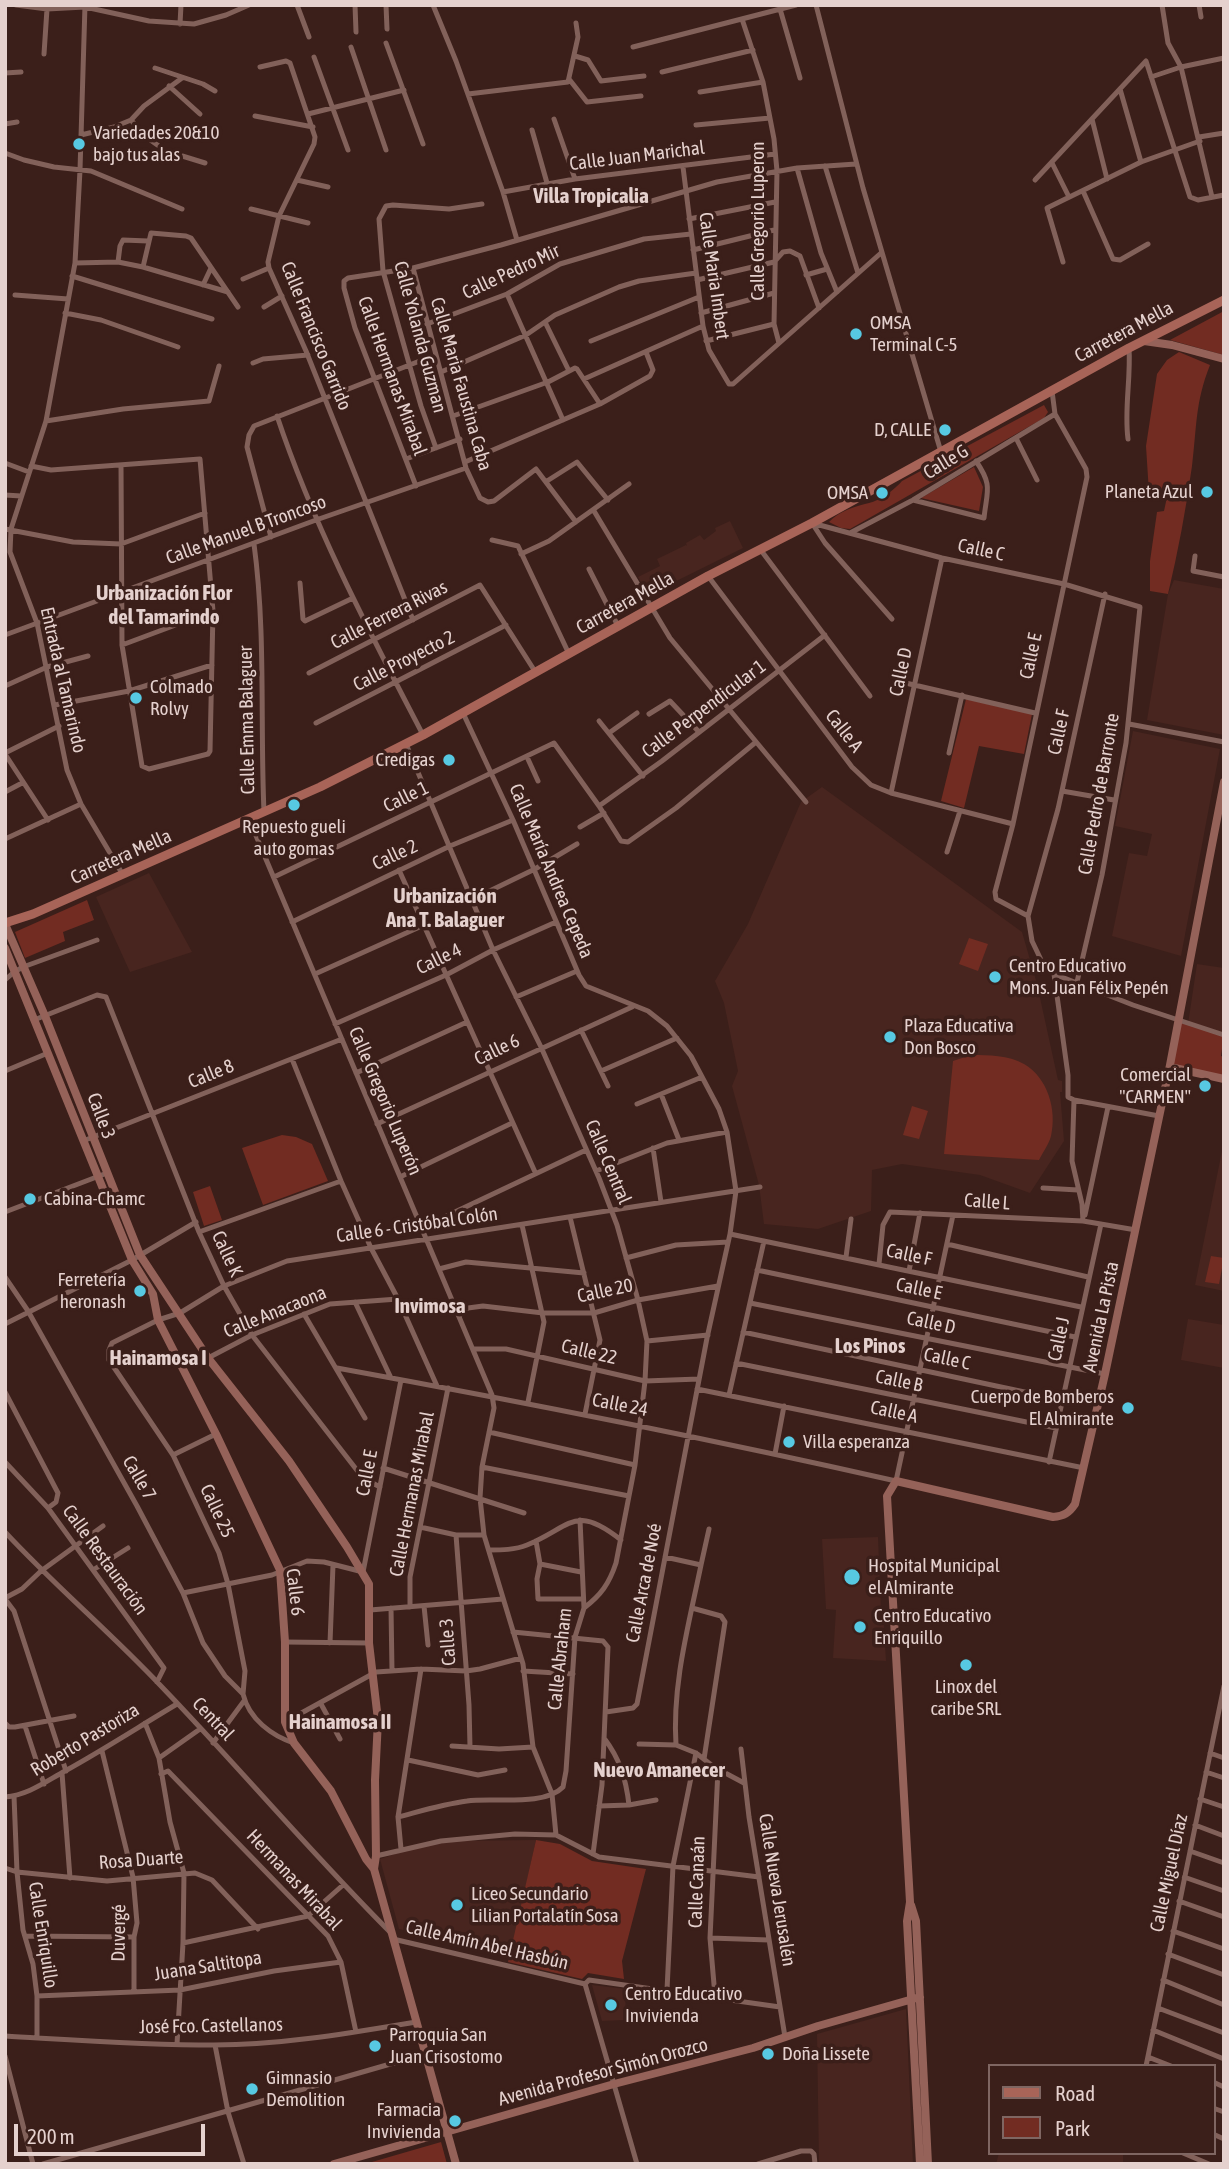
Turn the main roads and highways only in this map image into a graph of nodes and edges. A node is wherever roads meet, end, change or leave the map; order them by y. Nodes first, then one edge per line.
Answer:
1 (1224, 300) edge
2 (1144, 341) junction
3 (1224, 359) edge
4 (1224, 782) edge
5 (6, 926) edge
6 (5, 948) edge
7 (1170, 1067) junction
8 (1224, 1079) edge
9 (136, 1257) junction
10 (158, 1320) joint
11 (374, 1869) junction
12 (915, 1998) junction
13 (447, 2131) junction
14 (349, 2162) edge
15 (334, 2164) edge
16 (456, 2164) edge
17 (920, 2164) edge
18 (928, 2164) edge

1 - 2 main road, Carretera Mella
2 - 3 main road
2 - 5 main road, Carretera Mella
4 - 7 main road, Avenida La Pista
5 - 9 main road, Calle 3
6 - 9 main road, Calle 3
7 - 8 main road
7 - 12 main road, Avenida La Pista
9 - 10 main road, Calle 3
9 - 11 main road, Calle 3
10 - 11 main road, Calle 6
11 - 13 main road
12 - 13 main road, Avenida Profesor Simón Orozco
12 - 17 main road
12 - 18 main road
13 - 14 main road, Avenida Profesor Simón Orozco
13 - 16 main road
14 - 15 main road, Avenida Profesor Simón Orozco

